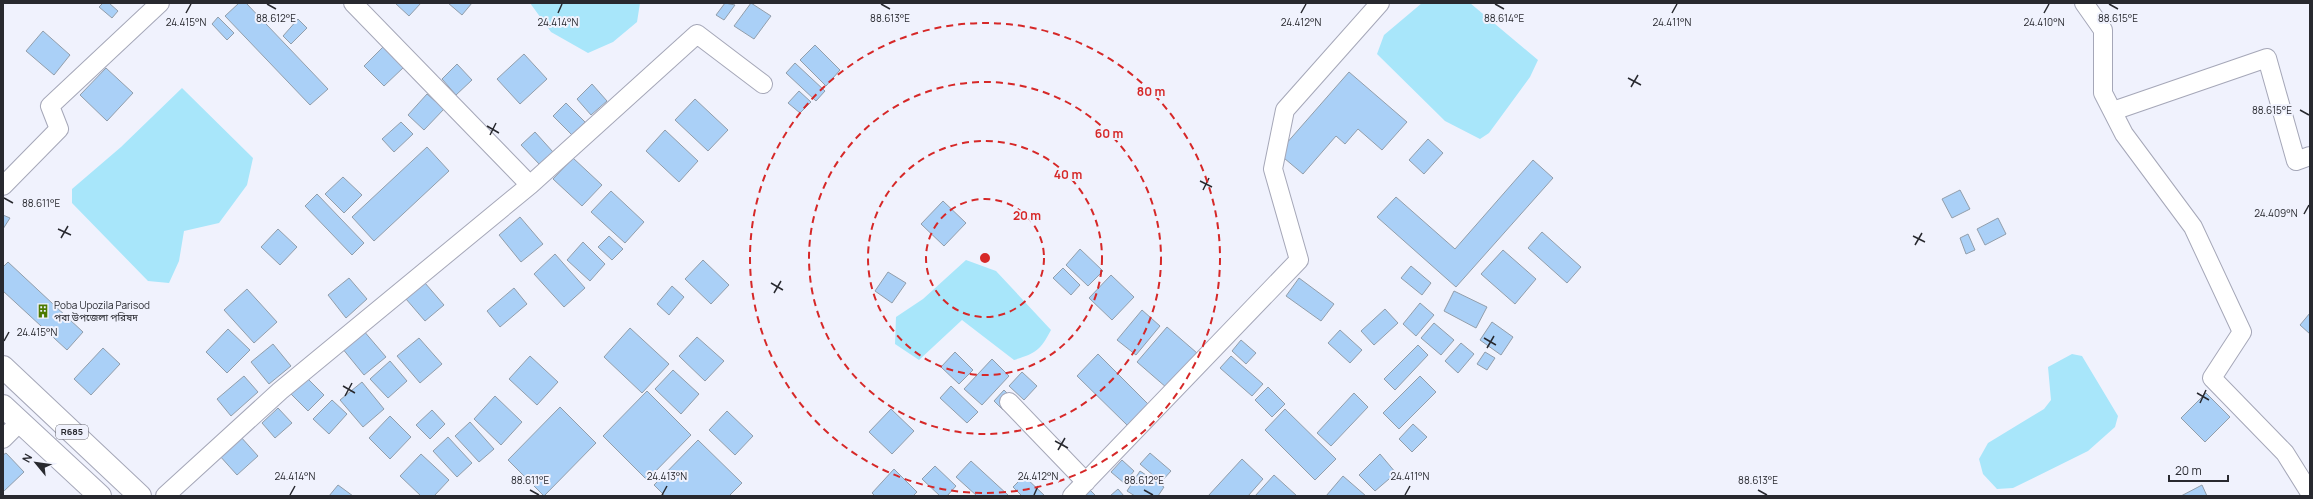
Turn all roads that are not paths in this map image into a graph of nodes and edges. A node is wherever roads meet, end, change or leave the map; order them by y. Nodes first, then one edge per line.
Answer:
1 (160, 3) edge
2 (353, 3) edge
3 (1380, 3) edge
4 (2084, 3) edge
5 (762, 84) dead end
6 (2112, 111) junction
7 (2310, 156) edge
8 (530, 185) junction
9 (3, 186) edge
10 (3, 367) edge
11 (1009, 402) dead end
12 (3, 406) edge
13 (20, 422) junction
14 (3, 439) edge
15 (1086, 482) junction
16 (2310, 493) edge
17 (100, 496) edge
18 (140, 496) edge
19 (165, 496) edge
20 (1072, 496) edge

1 - 9 street
2 - 8 street
3 - 15 street
4 - 6 street
5 - 8 street
6 - 7 street
6 - 16 street
8 - 19 street
10 - 18 main road, R685
11 - 15 street
12 - 13 main road, R685
13 - 14 street
13 - 17 main road, R685
15 - 20 street

